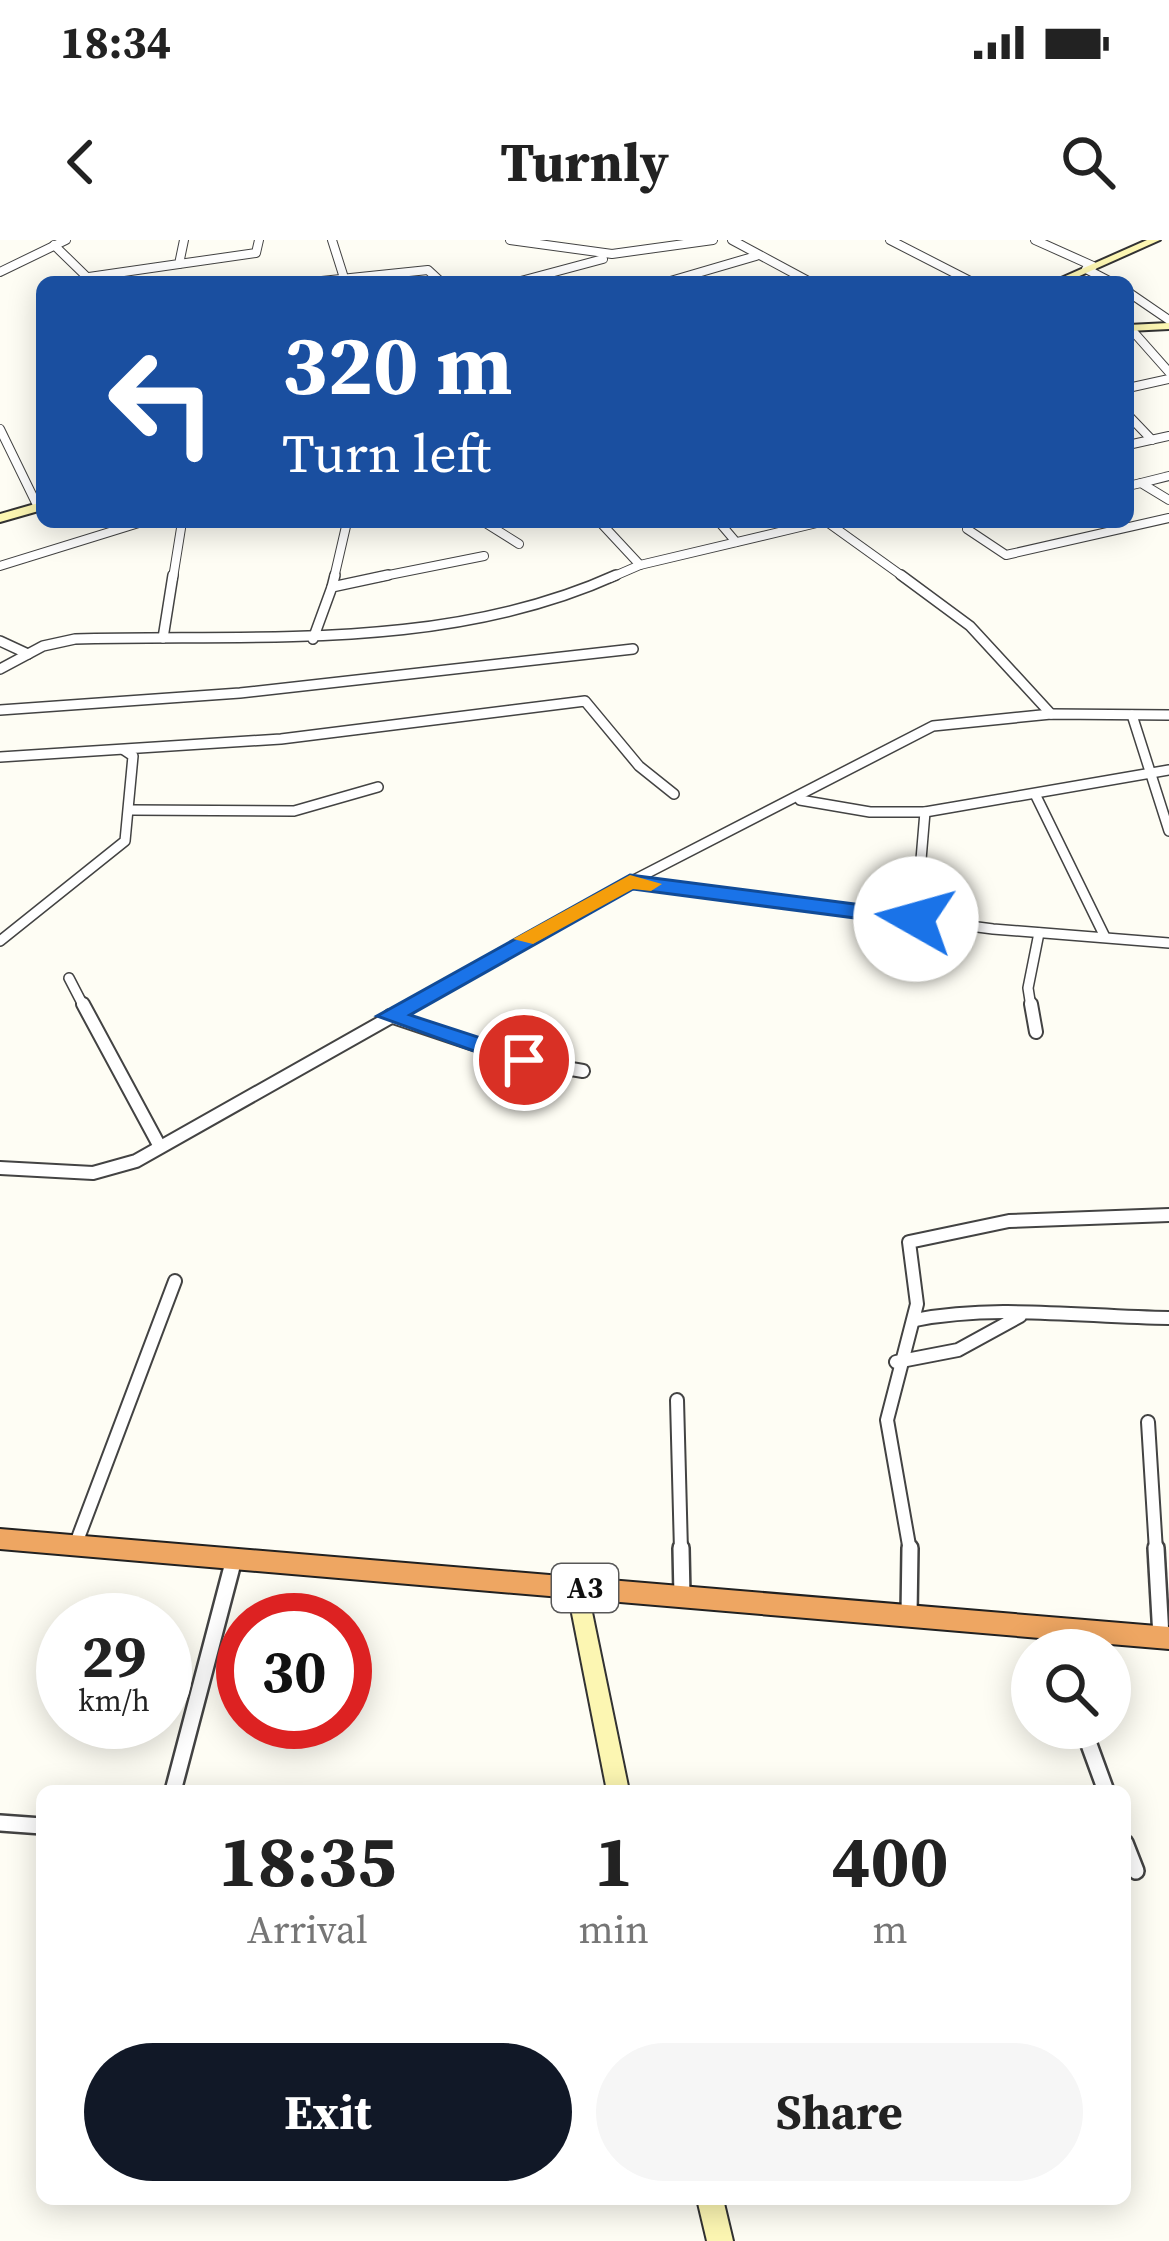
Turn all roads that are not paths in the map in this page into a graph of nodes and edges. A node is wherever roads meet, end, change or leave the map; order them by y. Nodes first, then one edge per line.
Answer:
1 (66, 240) edge
2 (184, 240) edge
3 (259, 240) edge
4 (332, 240) edge
5 (509, 240) edge
6 (713, 240) edge
7 (732, 240) edge
8 (890, 240) edge
9 (1035, 240) edge
10 (1155, 240) edge
11 (54, 245) junction
12 (612, 256) junction
13 (756, 256) junction
14 (179, 264) junction
15 (1089, 268) junction
16 (0, 275) edge
17 (87, 276) edge
18 (108, 276) edge
19 (344, 276) edge
20 (378, 276) edge
21 (434, 276) edge
22 (539, 276) edge
23 (706, 276) edge
24 (802, 276) edge
25 (959, 276) edge
26 (1071, 276) edge
27 (1102, 276) edge
28 (1134, 297) edge
29 (1169, 323) edge
30 (1134, 327) edge
31 (1134, 334) edge
32 (1169, 375) edge
33 (1134, 386) edge
34 (1134, 421) edge
35 (0, 429) edge
36 (1169, 436) edge
37 (1152, 440) junction
38 (3, 443) edge
39 (1134, 444) edge
40 (1169, 476) edge
41 (1142, 483) junction
42 (1134, 485) edge
43 (36, 499) edge
44 (1169, 500) edge
45 (36, 507) edge
46 (0, 518) edge
47 (1169, 518) edge
48 (1134, 526) edge
49 (123, 528) edge
50 (181, 528) edge
51 (346, 528) edge
52 (494, 528) edge
53 (606, 528) edge
54 (724, 528) edge
55 (798, 528) edge
56 (832, 528) edge
57 (1125, 528) edge
58 (967, 529) dead end
59 (736, 542) junction
60 (519, 544) dead end
61 (484, 556) dead end
62 (640, 565) junction
63 (0, 566) edge
64 (332, 587) junction
65 (163, 638) junction
66 (313, 639) junction
67 (0, 641) edge
68 (13, 650) junction
69 (633, 650) dead end
70 (29, 654) junction
71 (3, 667) edge
72 (0, 710) edge
73 (1051, 714) junction
74 (1169, 715) edge
75 (1132, 716) junction
76 (123, 749) junction
77 (0, 757) edge
78 (1169, 770) edge
79 (1148, 773) junction
80 (378, 787) dead end
81 (674, 794) dead end
82 (1036, 796) junction
83 (799, 800) junction
84 (131, 810) junction
85 (925, 812) junction
86 (1169, 831) edge
87 (630, 881) junction
88 (916, 919) junction
89 (1039, 933) junction
90 (1105, 937) junction
91 (0, 940) edge
92 (1169, 943) edge
93 (69, 978) dead end
94 (390, 1016) junction
95 (1036, 1032) dead end
96 (583, 1071) dead end
97 (159, 1145) junction
98 (0, 1168) edge
99 (1169, 1215) edge
100 (175, 1280) dead end
101 (1020, 1316) junction
102 (1169, 1318) edge
103 (915, 1320) junction
104 (896, 1362) junction
105 (677, 1400) dead end
106 (1148, 1422) dead end
107 (0, 1539) edge
108 (75, 1546) junction
109 (234, 1559) junction
110 (577, 1588) junction
111 (682, 1596) junction
112 (908, 1615) junction
113 (1011, 1632) edge
114 (1165, 1637) edge
115 (1131, 1638) edge
116 (1091, 1749) edge
117 (175, 1785) edge
118 (617, 1785) edge
119 (1104, 1785) edge
120 (0, 1823) edge
121 (36, 1826) edge
122 (1131, 1858) edge
123 (1136, 1871) dead end
124 (711, 2205) edge
125 (720, 2241) edge

1 - 11 street
2 - 14 street
3 - 14 street
4 - 19 street
5 - 12 street
6 - 12 street
7 - 13 street
8 - 25 street
9 - 15 street
10 - 15 street
11 - 16 street
11 - 17 street
12 - 22 street
13 - 23 street
13 - 24 street
14 - 18 street
15 - 26 street
15 - 27 street
20 - 21 street
28 - 29 street
29 - 30 street
31 - 32 street
32 - 33 street
34 - 37 street
35 - 38 street
36 - 37 street
37 - 39 street
38 - 43 street
40 - 41 street
41 - 42 street
41 - 44 street
45 - 46 street
47 - 48 street
49 - 63 street
50 - 65 street
51 - 64 street
52 - 60 street
53 - 62 street
54 - 59 street
55 - 59 street
56 - 73 street
57 - 58 street
59 - 62 street
61 - 64 street
62 - 66 street
64 - 66 street
65 - 66 street
65 - 70 street
67 - 68 street
68 - 70 street
68 - 71 street
69 - 72 street
70 - 71 street
73 - 75 street
73 - 83 street
74 - 75 street
75 - 79 street
76 - 77 street
76 - 81 street
76 - 84 street
78 - 79 street
79 - 82 street
79 - 86 street
80 - 84 street
82 - 85 street
82 - 90 street
83 - 85 street
83 - 87 street
84 - 91 street
85 - 88 street
87 - 88 street
87 - 94 street
88 - 89 street
89 - 90 street
89 - 95 street
90 - 92 street
93 - 97 street
94 - 96 street
94 - 97 street
97 - 98 street
99 - 103 street
100 - 108 street
101 - 102 street
101 - 103 street
101 - 104 street
103 - 104 street
104 - 112 street
105 - 111 street
106 - 114 street
107 - 108 highway, A3
108 - 109 highway, A3
109 - 110 highway, A3
109 - 117 street
110 - 111 highway, A3
110 - 118 street
111 - 112 highway, A3
112 - 113 highway, A3
114 - 115 highway, A3
116 - 119 street
120 - 121 street
122 - 123 street
124 - 125 street

